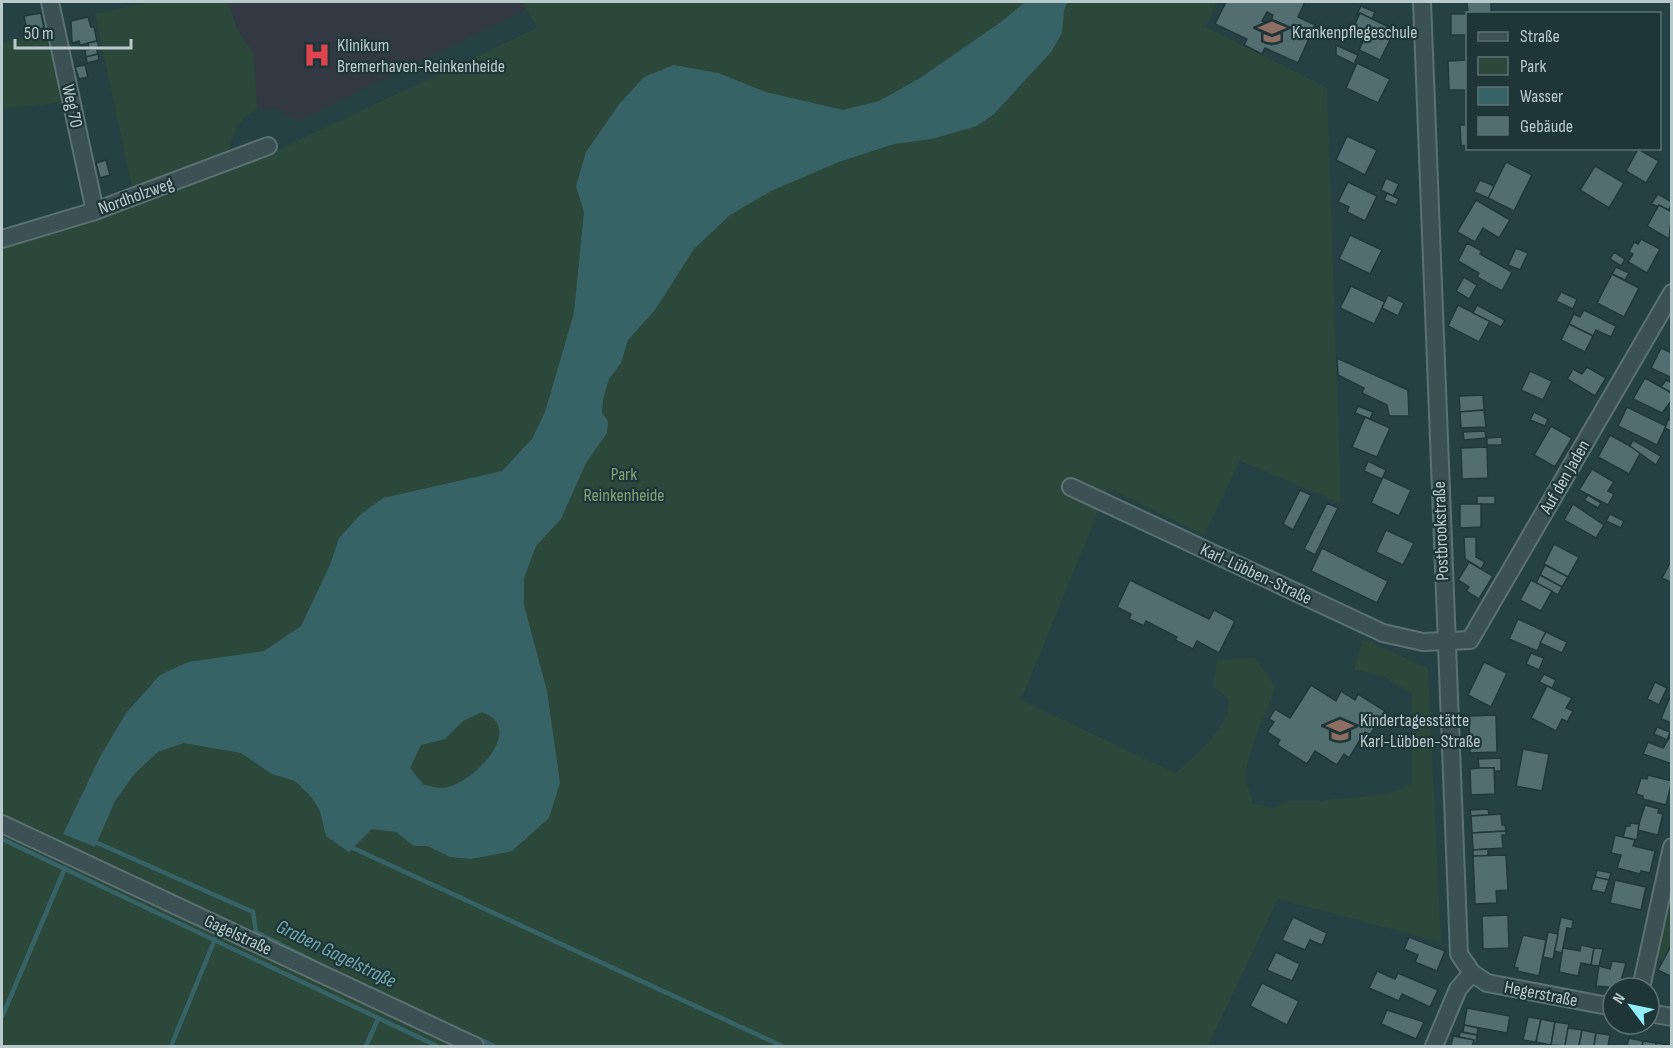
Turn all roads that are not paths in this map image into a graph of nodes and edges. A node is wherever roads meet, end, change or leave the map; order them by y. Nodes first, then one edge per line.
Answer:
1 (50, 2) edge
2 (1422, 2) edge
3 (268, 146) dead end
4 (95, 211) junction
5 (2, 239) edge
6 (1671, 293) edge
7 (1071, 487) dead end
8 (1446, 642) junction
9 (2, 824) edge
10 (1671, 847) edge
11 (1472, 973) junction
12 (1644, 976) edge
13 (1601, 1005) edge
14 (474, 1047) edge
15 (1434, 1047) edge

1 - 4 street, Weg 70
2 - 8 street, Postbrookstraße
3 - 4 street, Nordholzweg
4 - 5 street, Nordholzweg
6 - 8 street, Auf den Jaden
7 - 8 street, Karl-Lübben-Straße
8 - 11 street, Postbrookstraße
9 - 14 street, Gagelstraße
10 - 12 street
11 - 13 street, Hegerstraße
11 - 15 street

